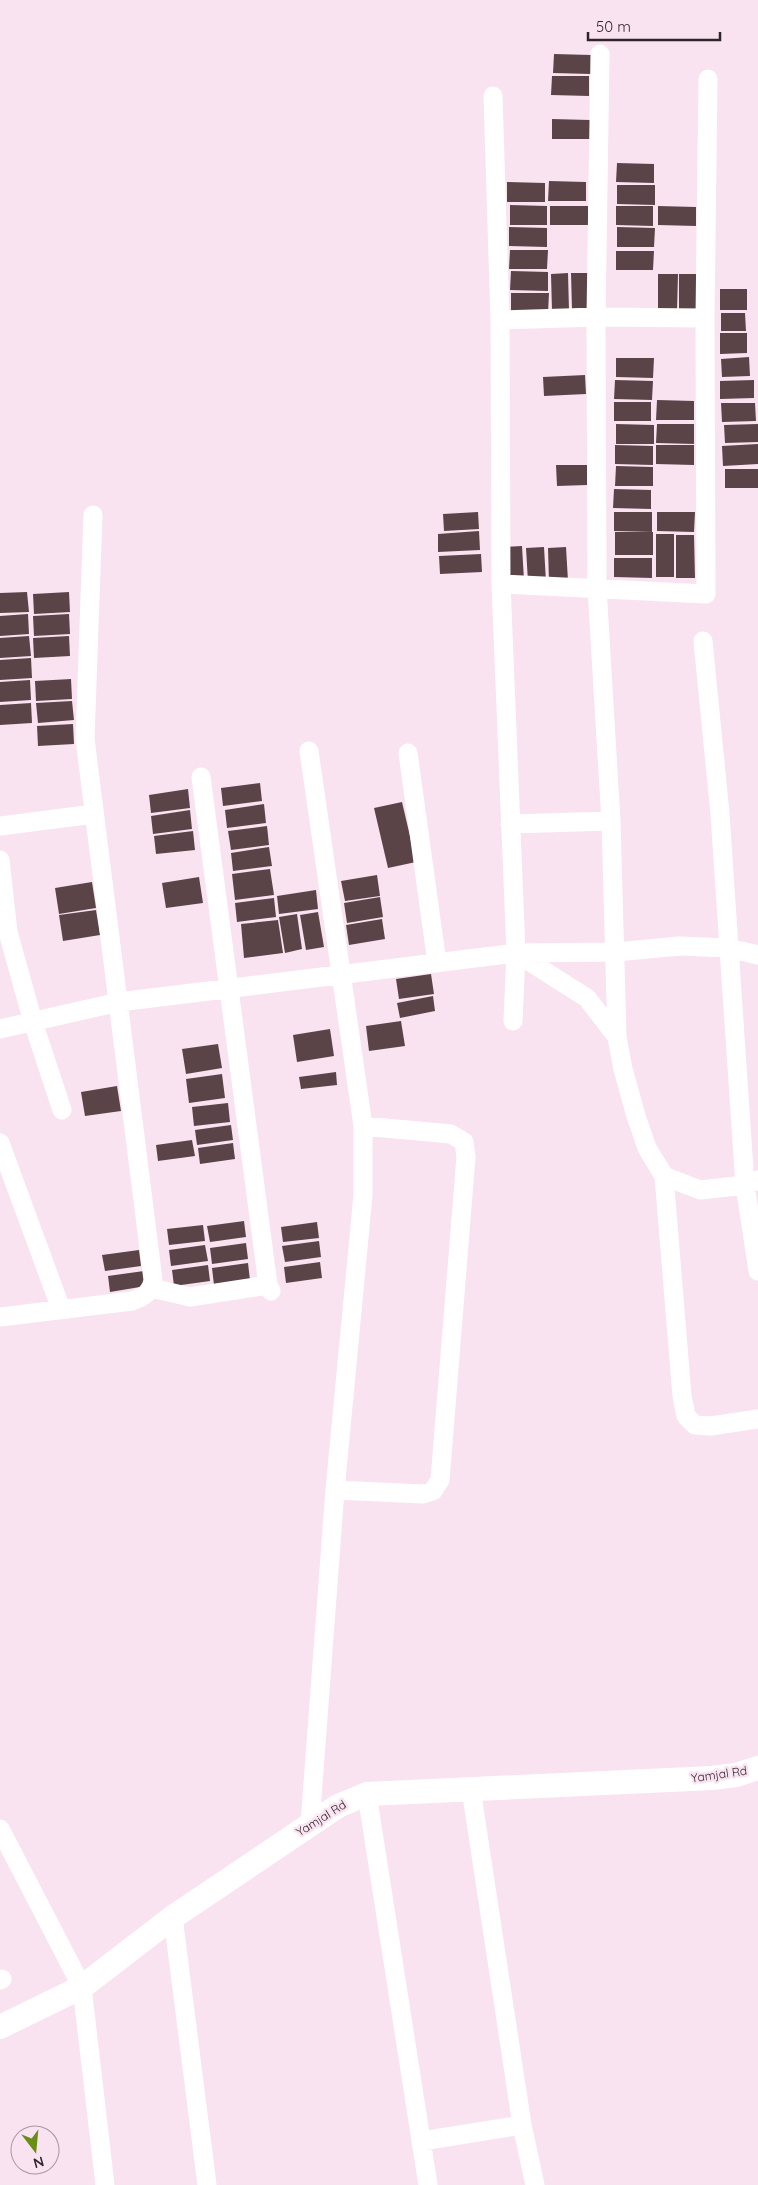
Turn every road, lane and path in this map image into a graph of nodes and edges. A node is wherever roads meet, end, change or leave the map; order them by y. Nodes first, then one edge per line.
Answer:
1 (600, 54) dead end
2 (708, 80) dead end
3 (494, 96) dead end
4 (596, 317) junction
5 (705, 318) junction
6 (500, 320) junction
7 (93, 515) dead end
8 (501, 584) junction
9 (597, 588) junction
10 (703, 641) dead end
11 (309, 751) dead end
12 (408, 753) dead end
13 (201, 776) dead end
14 (94, 814) junction
15 (611, 821) junction
16 (510, 824) junction
17 (0, 826) edge
18 (0, 860) edge
19 (729, 948) junction
20 (616, 952) junction
21 (516, 953) junction
22 (758, 955) edge
23 (437, 963) junction
24 (342, 974) junction
25 (230, 988) junction
26 (119, 1002) junction
27 (513, 1021) dead end
28 (33, 1022) junction
29 (0, 1029) edge
30 (617, 1037) junction
31 (62, 1110) dead end
32 (363, 1126) junction
33 (0, 1143) edge
34 (664, 1176) junction
35 (751, 1183) edge
36 (758, 1271) edge
37 (152, 1288) junction
38 (61, 1309) junction
39 (0, 1317) edge
40 (758, 1419) edge
41 (335, 1490) junction
42 (758, 1768) edge
43 (471, 1789) junction
44 (367, 1794) junction
45 (310, 1824) junction
46 (0, 1829) edge
47 (173, 1917) junction
48 (82, 1987) junction
49 (0, 2027) edge
50 (522, 2125) junction
51 (422, 2141) junction
52 (105, 2185) edge
53 (207, 2185) edge
54 (428, 2185) edge
55 (535, 2185) edge

1 - 4 street
2 - 5 street
3 - 6 street
4 - 5 street
4 - 6 street
4 - 9 street
5 - 9 street
6 - 8 street
7 - 14 street
8 - 9 street
8 - 16 street
9 - 15 street
10 - 19 street
11 - 24 street
12 - 23 street
13 - 25 street
14 - 17 street
14 - 26 street
15 - 16 street
15 - 20 street
16 - 21 street
18 - 28 street
19 - 20 street
19 - 22 street
19 - 35 street
20 - 21 street
20 - 30 street
21 - 23 street
21 - 27 street
21 - 30 street
23 - 24 street
24 - 25 street
24 - 32 street
25 - 26 street
25 - 37 street
26 - 28 street
26 - 37 street
28 - 29 street
28 - 31 street
30 - 34 street
32 - 41 street
32 - 41 street
33 - 38 street
34 - 35 street
34 - 40 street
35 - 36 street
37 - 38 street
38 - 39 street
41 - 45 street
42 - 43 main road, Yamjal Rd
43 - 44 main road, Yamjal Rd
43 - 50 street
44 - 45 main road, Yamjal Rd
44 - 51 street
45 - 47 main road, Yamjal Rd
46 - 48 street
47 - 48 main road, Yamjal Rd
47 - 53 street
48 - 49 main road, Yamjal Rd
48 - 52 street
50 - 51 street
50 - 55 street
51 - 54 street

